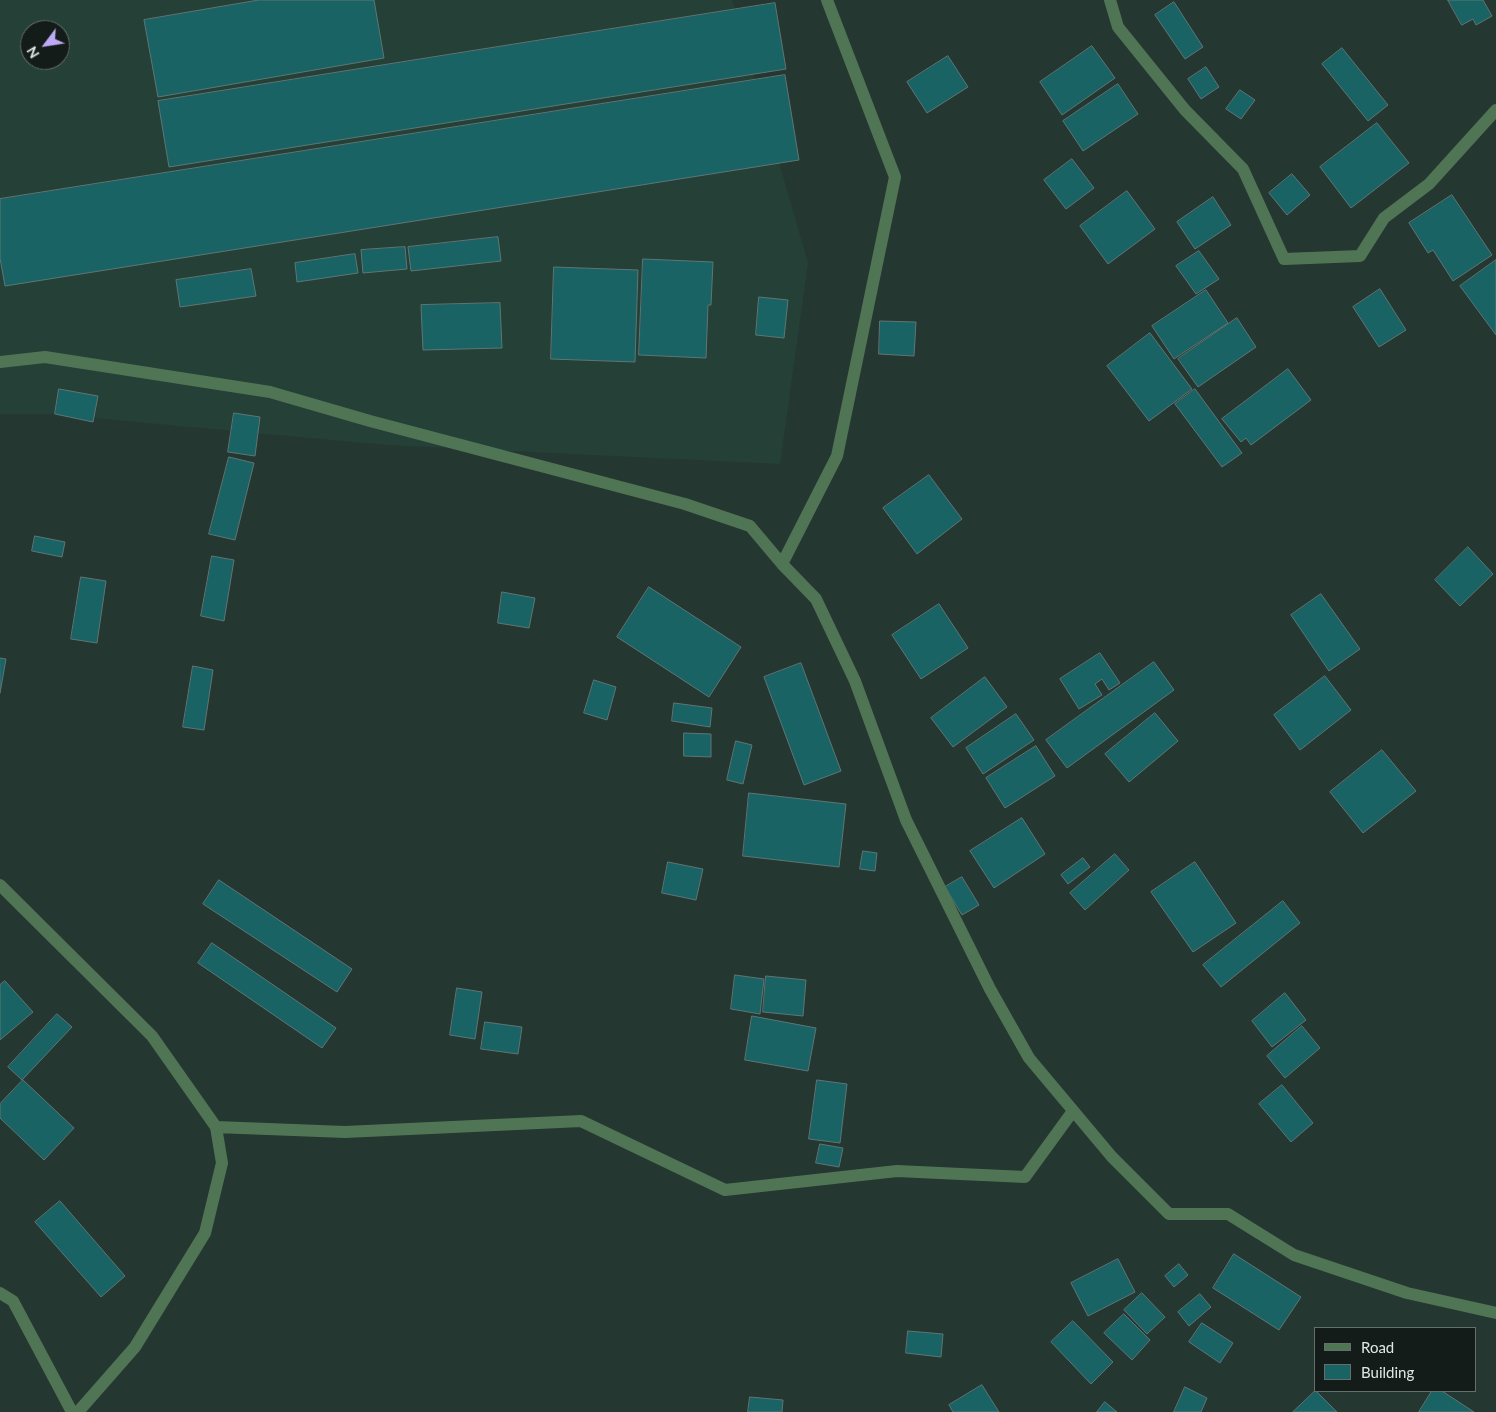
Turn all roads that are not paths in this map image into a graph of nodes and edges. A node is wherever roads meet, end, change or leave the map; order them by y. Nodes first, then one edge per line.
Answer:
1 (827, 0) edge
2 (1110, 0) edge
3 (1496, 110) edge
4 (0, 362) edge
5 (782, 564) junction
6 (0, 885) edge
7 (1073, 1111) junction
8 (216, 1127) junction
9 (0, 1292) edge
10 (1496, 1312) edge
11 (72, 1412) edge
12 (78, 1412) edge

1 - 5 street
2 - 3 street
4 - 5 street
5 - 7 street
6 - 8 street
7 - 8 street
7 - 10 street
8 - 12 street
9 - 11 street

